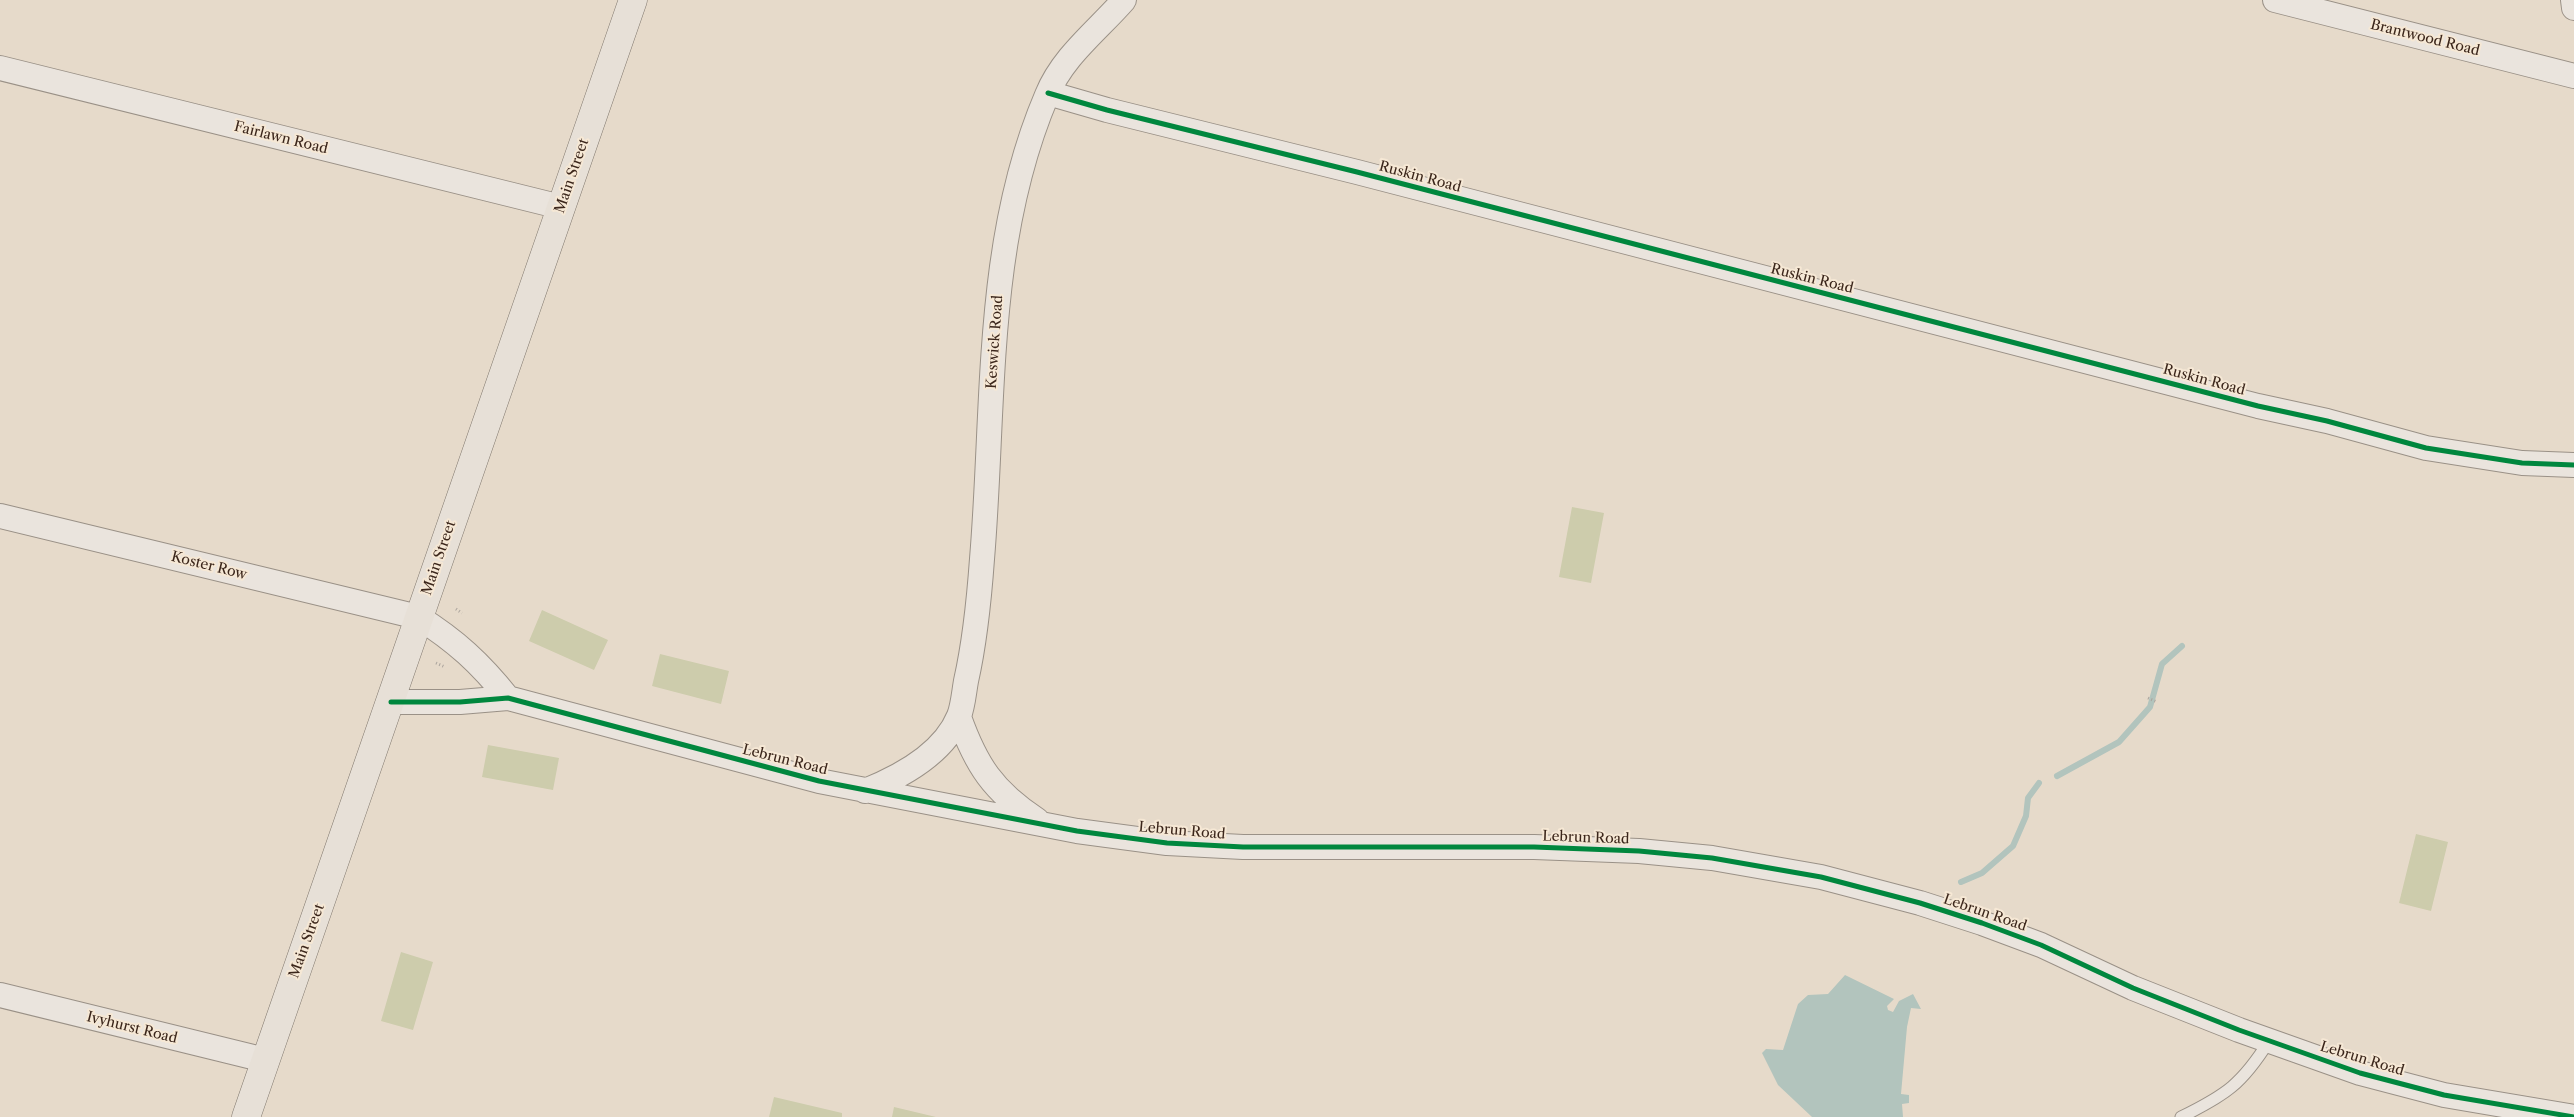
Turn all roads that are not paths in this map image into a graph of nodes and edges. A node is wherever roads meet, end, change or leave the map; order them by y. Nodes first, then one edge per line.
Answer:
1 (633, 0) edge
2 (1124, 0) edge
3 (2275, 0) edge
4 (2573, 0) edge
5 (2574, 8) edge
6 (0, 68) edge
7 (2574, 76) edge
8 (1048, 92) junction
9 (561, 207) junction
10 (2574, 466) edge
11 (0, 516) edge
12 (418, 617) junction
13 (508, 698) junction
14 (391, 702) junction
15 (959, 716) junction
16 (865, 791) junction
17 (1046, 825) junction
18 (0, 995) edge
19 (2269, 1041) junction
20 (265, 1060) junction
21 (246, 1117) edge
22 (2181, 1117) edge
23 (2574, 1117) edge

1 - 9 main road, Main Street
2 - 8 street, Keswick Road
3 - 7 street, Brantwood Road
4 - 5 street
6 - 9 street, Fairlawn Road
8 - 10 street, Ruskin Road
8 - 15 street, Keswick Road
9 - 12 main road, Main Street
11 - 12 street, Koster Row
12 - 13 street
12 - 14 main road, Main Street
13 - 14 street, Lebrun Road
13 - 16 street, Lebrun Road
14 - 20 main road, Main Street
15 - 16 street, Keswick Road
15 - 17 street
16 - 17 street, Lebrun Road
17 - 19 street, Lebrun Road
18 - 20 street, Ivyhurst Road
19 - 22 lane
19 - 23 street, Lebrun Road
20 - 21 main road, Main Street

